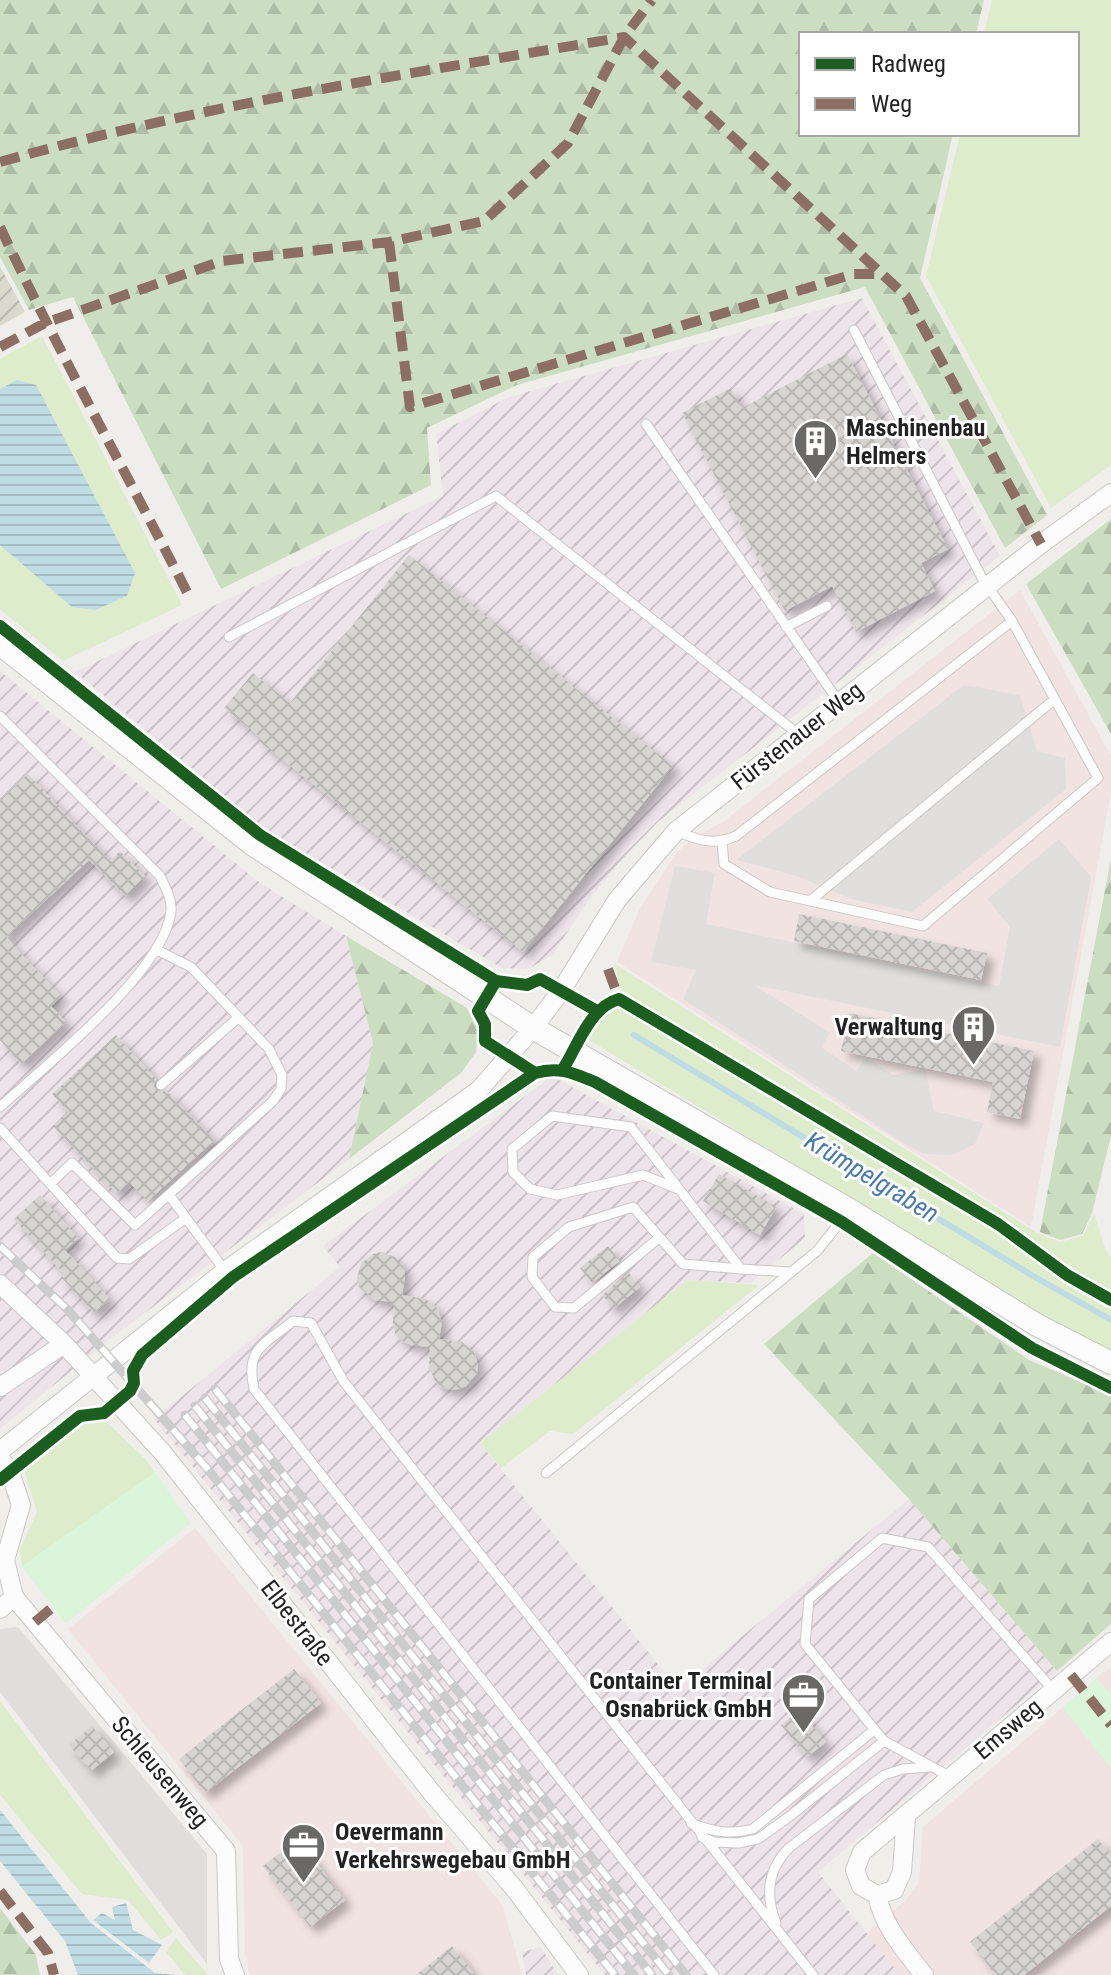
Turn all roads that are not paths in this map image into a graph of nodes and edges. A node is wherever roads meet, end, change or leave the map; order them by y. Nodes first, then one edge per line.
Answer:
1 (854, 330) dead end
2 (646, 424) dead end
3 (1111, 493) edge
4 (987, 587) junction
5 (827, 606) dead end
6 (1012, 621) junction
7 (786, 627) junction
8 (229, 637) dead end
9 (0, 644) edge
10 (1055, 699) junction
11 (839, 702) junction
12 (0, 716) edge
13 (798, 734) junction
14 (676, 831) junction
15 (722, 842) junction
16 (810, 901) junction
17 (157, 950) junction
18 (239, 1017) junction
19 (533, 1028) junction
20 (161, 1085) dead end
21 (0, 1107) edge
22 (0, 1128) edge
23 (50, 1184) junction
24 (678, 1189) junction
25 (170, 1196) junction
26 (850, 1210) junction
27 (186, 1218) junction
28 (659, 1238) junction
29 (741, 1269) junction
30 (225, 1271) junction
31 (790, 1272) junction
32 (0, 1284) edge
33 (64, 1344) junction
34 (1111, 1363) edge
35 (94, 1377) junction
36 (0, 1387) edge
37 (0, 1451) edge
38 (0, 1458) edge
39 (546, 1473) dead end
40 (7, 1603) edge
41 (1111, 1642) edge
42 (1053, 1690) junction
43 (874, 1730) junction
44 (884, 1741) junction
45 (933, 1767) junction
46 (951, 1777) junction
47 (906, 1817) junction
48 (690, 1822) junction
49 (701, 1837) junction
50 (877, 1895) junction
51 (785, 1940) junction
52 (235, 1975) edge
53 (579, 1975) edge
54 (714, 1975) edge
55 (813, 1975) edge
56 (924, 1975) edge

1 - 4 lane
2 - 7 lane
3 - 4 street, Fürstenauer Weg
4 - 6 lane
4 - 11 street, Fürstenauer Weg
5 - 7 lane
6 - 10 lane
6 - 15 lane
7 - 11 lane
8 - 13 lane
9 - 19 street
10 - 16 lane
10 - 16 lane
11 - 13 street, Fürstenauer Weg
12 - 17 lane
13 - 14 street, Fürstenauer Weg
14 - 15 lane
14 - 19 street, Fürstenauer Weg
15 - 16 lane
17 - 18 lane
17 - 21 lane
18 - 20 lane
18 - 25 lane
19 - 26 street
19 - 30 street, Fürstenauer Weg
22 - 23 lane
23 - 25 lane
23 - 27 lane
24 - 24 lane
24 - 29 lane
25 - 27 lane
26 - 31 lane
26 - 34 street
27 - 30 lane
28 - 28 lane
28 - 29 lane
29 - 31 lane
30 - 35 street, Fürstenauer Weg
31 - 39 lane
32 - 33 street, Elbestraße
33 - 35 street, Elbestraße
33 - 36 street
35 - 37 street, Fürstenauer Weg
35 - 53 street, Elbestraße
38 - 40 street, Schleusenweg
40 - 52 street, Schleusenweg
41 - 42 street, Emsweg
42 - 43 lane
42 - 46 street, Emsweg
43 - 44 lane
43 - 48 lane
44 - 45 lane
44 - 49 lane
45 - 46 lane
45 - 51 lane
46 - 47 street, Emsweg
47 - 50 street
47 - 50 street, Emsweg
48 - 49 lane
48 - 54 lane
49 - 51 lane
50 - 56 street, Emsweg
51 - 55 lane

